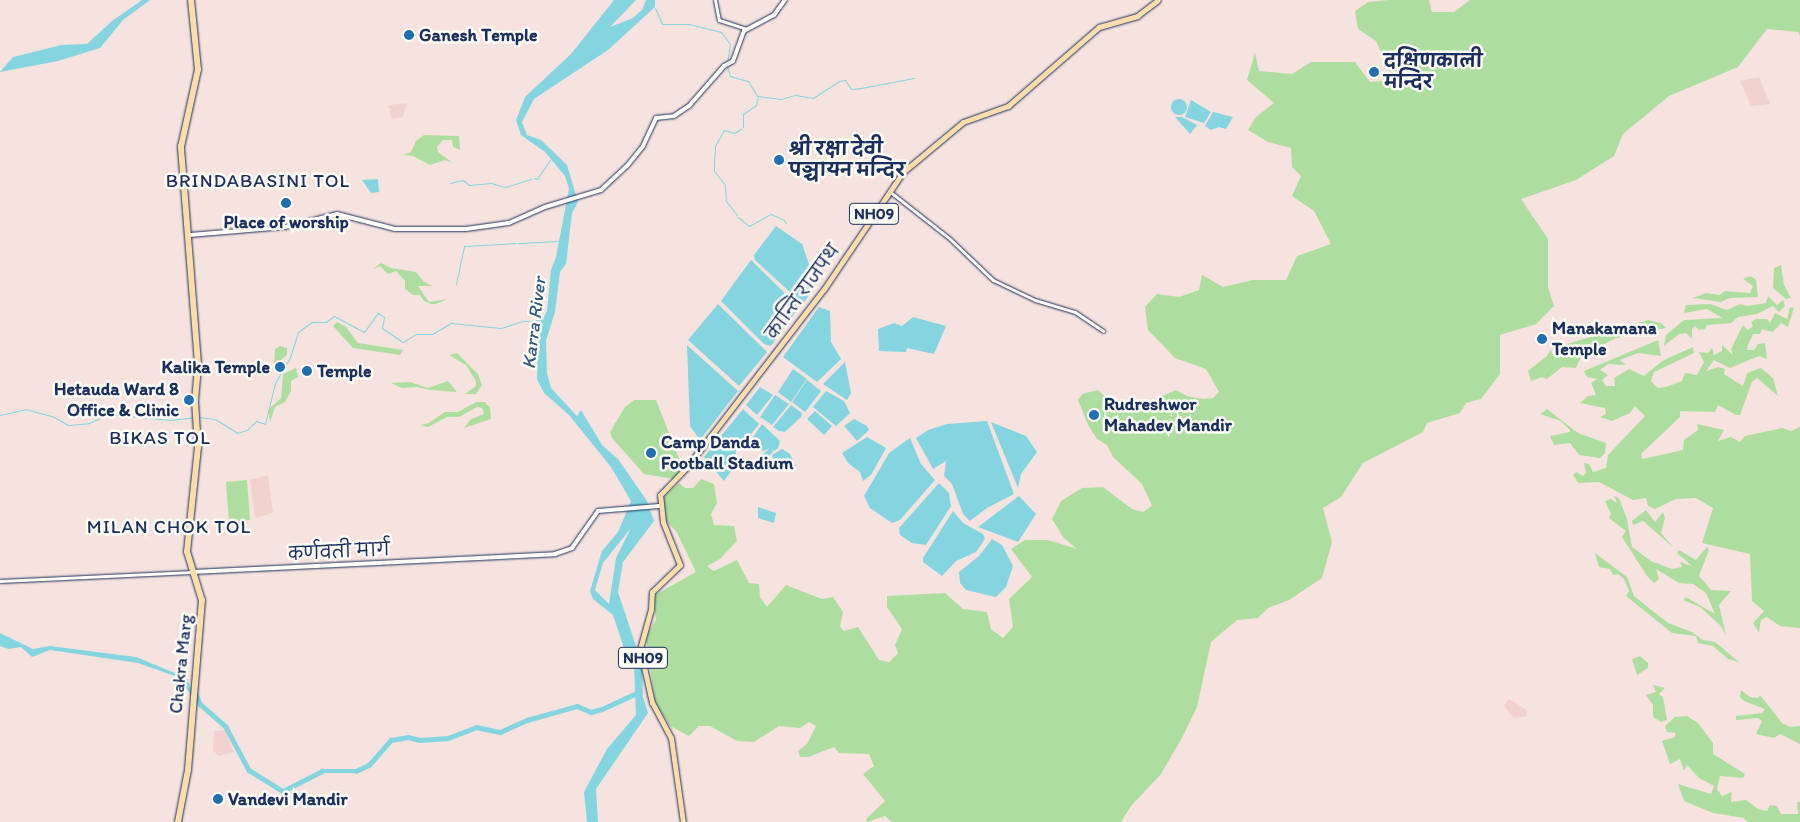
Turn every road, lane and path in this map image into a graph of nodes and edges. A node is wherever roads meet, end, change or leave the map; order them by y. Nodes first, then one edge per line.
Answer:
1 (191, 0) edge
2 (715, 0) edge
3 (785, 0) edge
4 (1158, 0) edge
5 (746, 29) junction
6 (889, 191) junction
7 (190, 234) junction
8 (1103, 331) dead end
9 (656, 506) junction
10 (193, 572) junction
11 (0, 581) edge
12 (178, 822) edge
13 (683, 822) edge

1 - 7 highway, Chakra Marg
2 - 5 street
3 - 5 main road
4 - 6 main road, कान्ति राजपथ / NH09
5 - 7 main road
6 - 8 street
6 - 9 main road, कान्ति राजपथ / NH09
7 - 10 highway, Chakra Marg
9 - 10 main road, कर्णवती मार्ग
9 - 13 main road, NH09
10 - 11 street, कर्णवती मार्ग
10 - 12 highway, Chakra Marg

